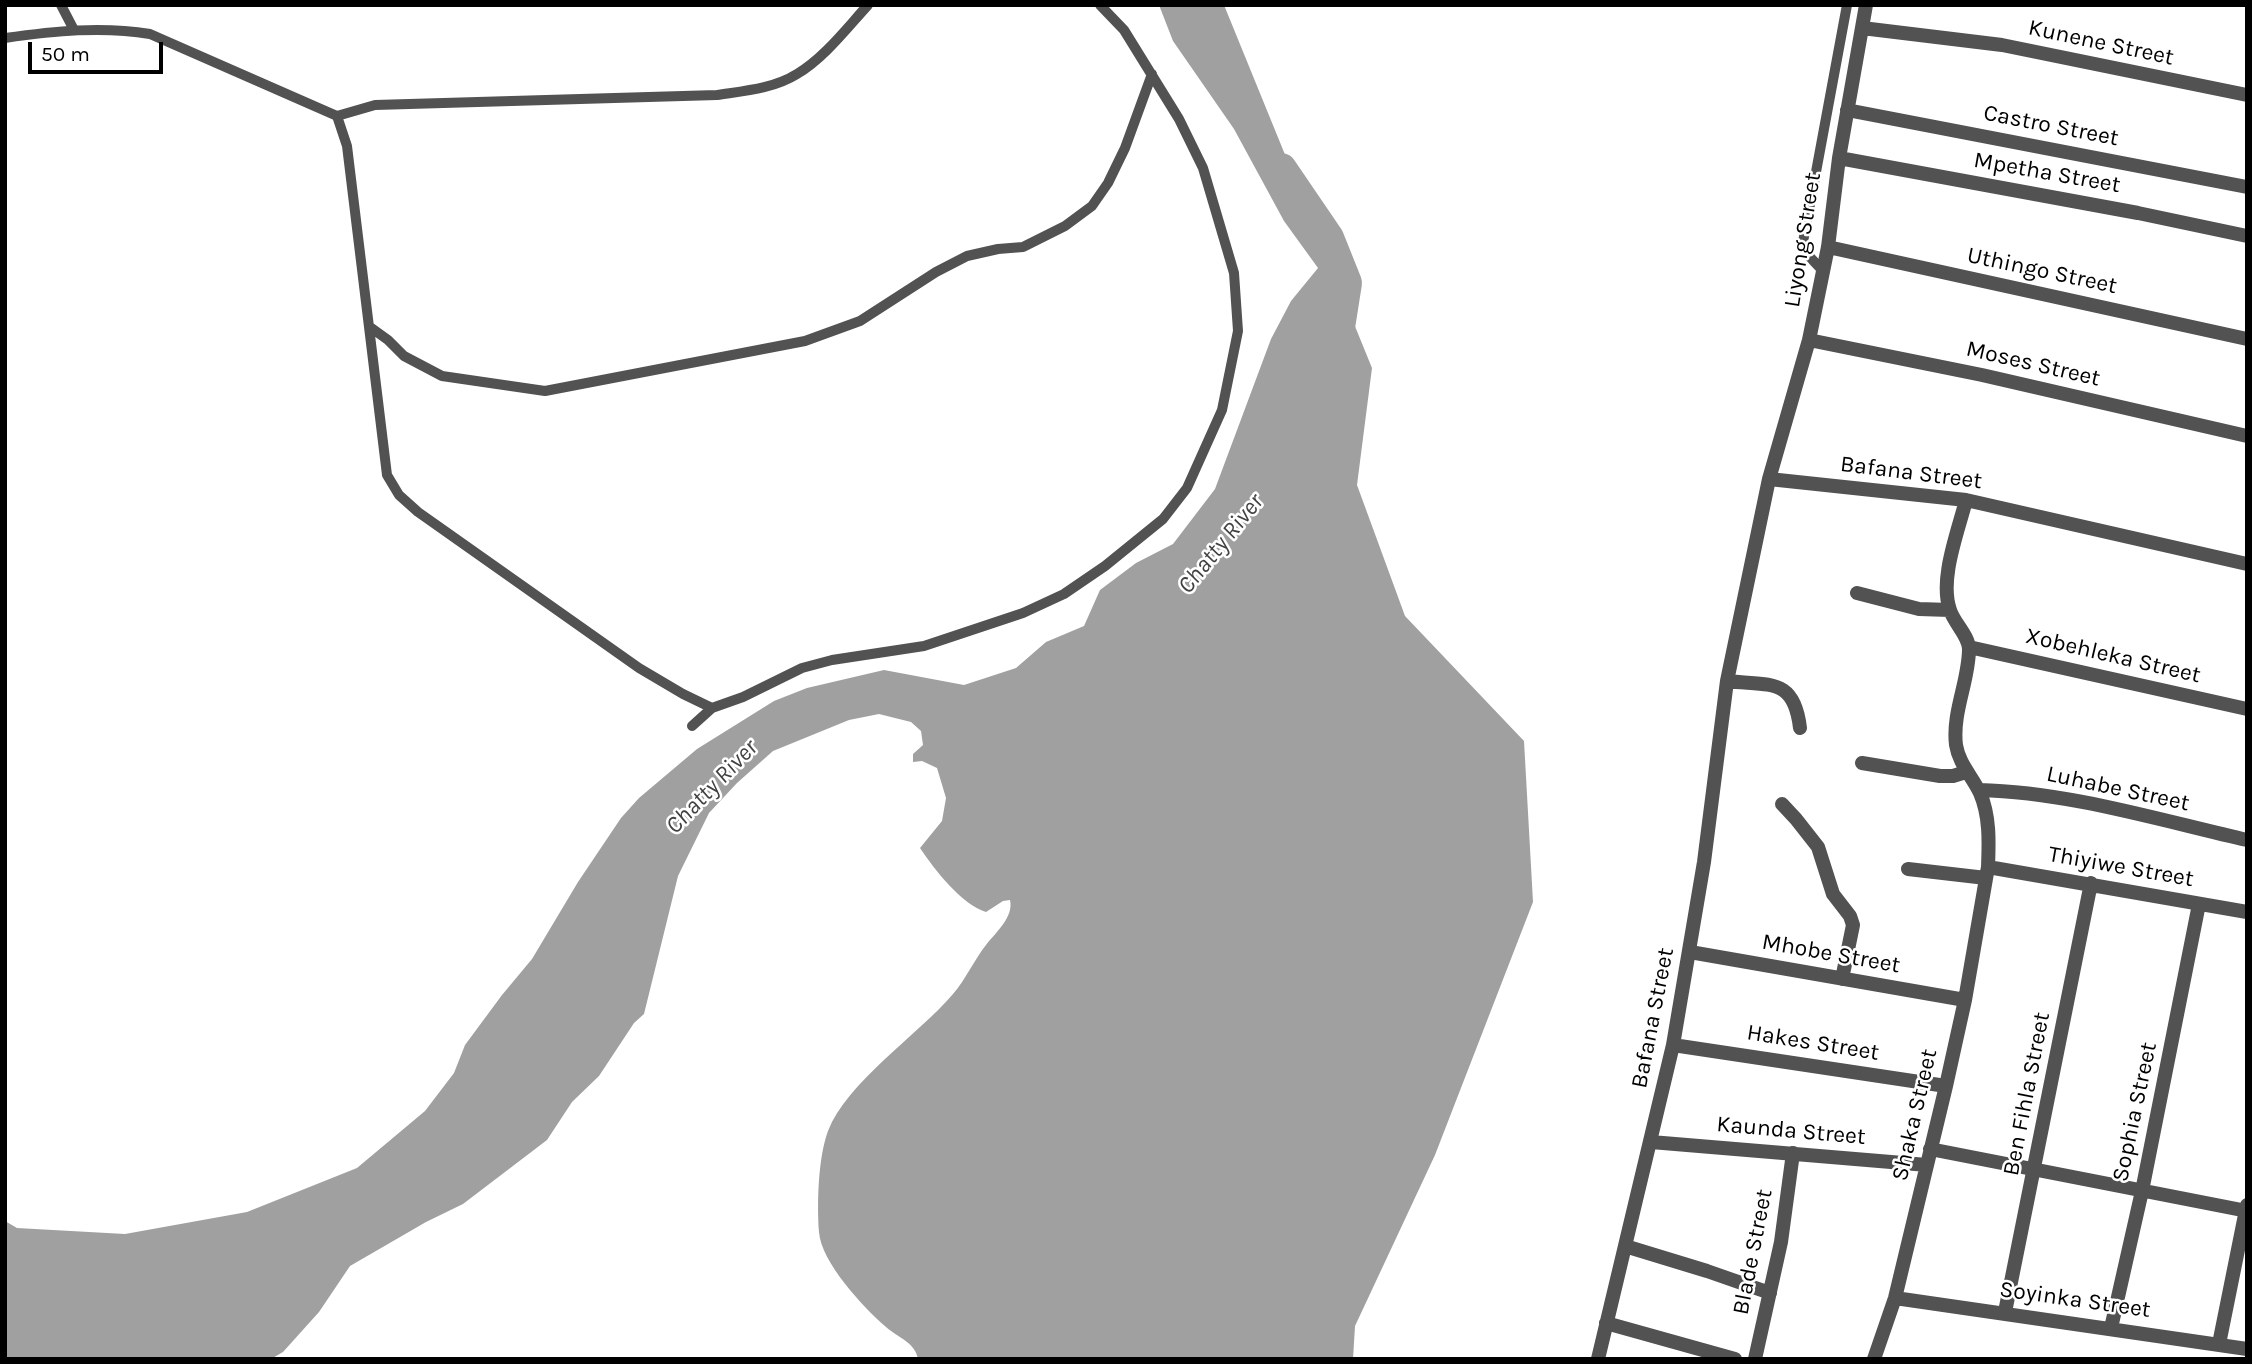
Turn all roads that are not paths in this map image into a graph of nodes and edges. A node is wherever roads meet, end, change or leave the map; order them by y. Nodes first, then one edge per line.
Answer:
1 (61, 5) edge
2 (868, 5) edge
3 (1100, 5) edge
4 (1847, 5) edge
5 (1866, 5) edge
6 (1862, 28) junction
7 (74, 30) junction
8 (5, 38) edge
9 (1152, 74) junction
10 (2247, 95) edge
11 (1847, 110) junction
12 (337, 116) junction
13 (1839, 158) junction
14 (2247, 187) edge
15 (2247, 236) edge
16 (1828, 247) junction
17 (1823, 271) junction
18 (370, 327) junction
19 (2247, 339) edge
20 (1809, 340) junction
21 (2247, 436) edge
22 (1769, 479) junction
23 (1966, 500) junction
24 (2247, 564) edge
25 (1857, 593) dead end
26 (1950, 610) junction
27 (1969, 647) junction
28 (1727, 681) junction
29 (712, 708) junction
30 (2247, 709) edge
31 (692, 726) dead end
32 (1800, 728) dead end
33 (1862, 763) dead end
34 (1966, 772) junction
35 (1979, 790) junction
36 (1782, 804) dead end
37 (2247, 840) edge
38 (1908, 869) dead end
39 (1987, 873) junction
40 (2091, 883) junction
41 (2199, 904) junction
42 (2247, 912) edge
43 (1690, 953) junction
44 (1842, 979) junction
45 (1965, 1000) junction
46 (1673, 1045) junction
47 (1946, 1086) junction
48 (1651, 1142) junction
49 (1930, 1149) junction
50 (1793, 1153) junction
51 (1927, 1165) junction
52 (2036, 1169) junction
53 (2142, 1191) junction
54 (2246, 1209) edge
55 (1625, 1246) junction
56 (1770, 1293) junction
57 (1895, 1297) junction
58 (2005, 1312) junction
59 (1606, 1322) junction
60 (2111, 1328) junction
61 (2219, 1344) junction
62 (2247, 1349) edge
63 (1598, 1359) edge
64 (1735, 1359) edge
65 (1755, 1359) edge
66 (1874, 1359) edge

1 - 7 lane
2 - 12 lane
3 - 9 lane
4 - 17 lane
5 - 6 street, Liyong Street
6 - 10 street, Kunene Street
6 - 11 street, Liyong Street
7 - 8 lane
7 - 12 lane
9 - 18 lane
9 - 29 lane
11 - 13 street, Liyong Street
11 - 14 street, Castro Street
12 - 18 lane
13 - 15 street, Mpetha Street
13 - 16 street, Liyong Street
16 - 17 street, Liyong Street
16 - 19 street, Uthingo Street
17 - 20 street, Liyong Street
18 - 29 lane
20 - 21 street, Moses Street
20 - 22 street, Liyong Street
22 - 23 street, Bafana Street
22 - 28 street, Bafana Street
23 - 24 street, Bafana Street
23 - 26 street
25 - 26 street
26 - 27 street
27 - 30 street, Xobehleka Street
27 - 34 street, Shaka Street
28 - 32 street
28 - 43 street, Bafana Street
29 - 31 lane
33 - 34 street
34 - 35 street, Shaka Street
35 - 37 street, Luhabe Street
35 - 39 street, Shaka Street
36 - 44 street
38 - 39 street
39 - 40 street, Thiyiwe Street
39 - 45 street, Shaka Street
40 - 41 street, Thiyiwe Street
40 - 52 street, Ben Fihla Street
41 - 42 street, Thiyiwe Street
41 - 53 street, Sophia Street
43 - 44 street, Mhobe Street
43 - 46 street, Bafana Street
44 - 45 street, Mhobe Street
45 - 47 street, Shaka Street
46 - 47 street, Hakes Street
46 - 48 street, Bafana Street
47 - 49 street, Shaka Street
48 - 50 street, Kaunda Street
48 - 55 street, Bafana Street
49 - 51 street, Shaka Street
49 - 52 street
50 - 51 street, Kaunda Street
50 - 56 street, Blade Street
51 - 57 street, Shaka Street
52 - 53 street
52 - 58 street, Ben Fihla Street
53 - 54 street
53 - 60 street, Sophia Street
54 - 61 street
55 - 56 street
55 - 59 street, Bafana Street
56 - 65 street, Blade Street
57 - 58 street, Soyinka Street
57 - 66 street, Shaka Street
58 - 60 street, Soyinka Street
59 - 63 street, Bafana Street
59 - 64 street
60 - 61 street, Soyinka Street
61 - 62 street, Soyinka Street

